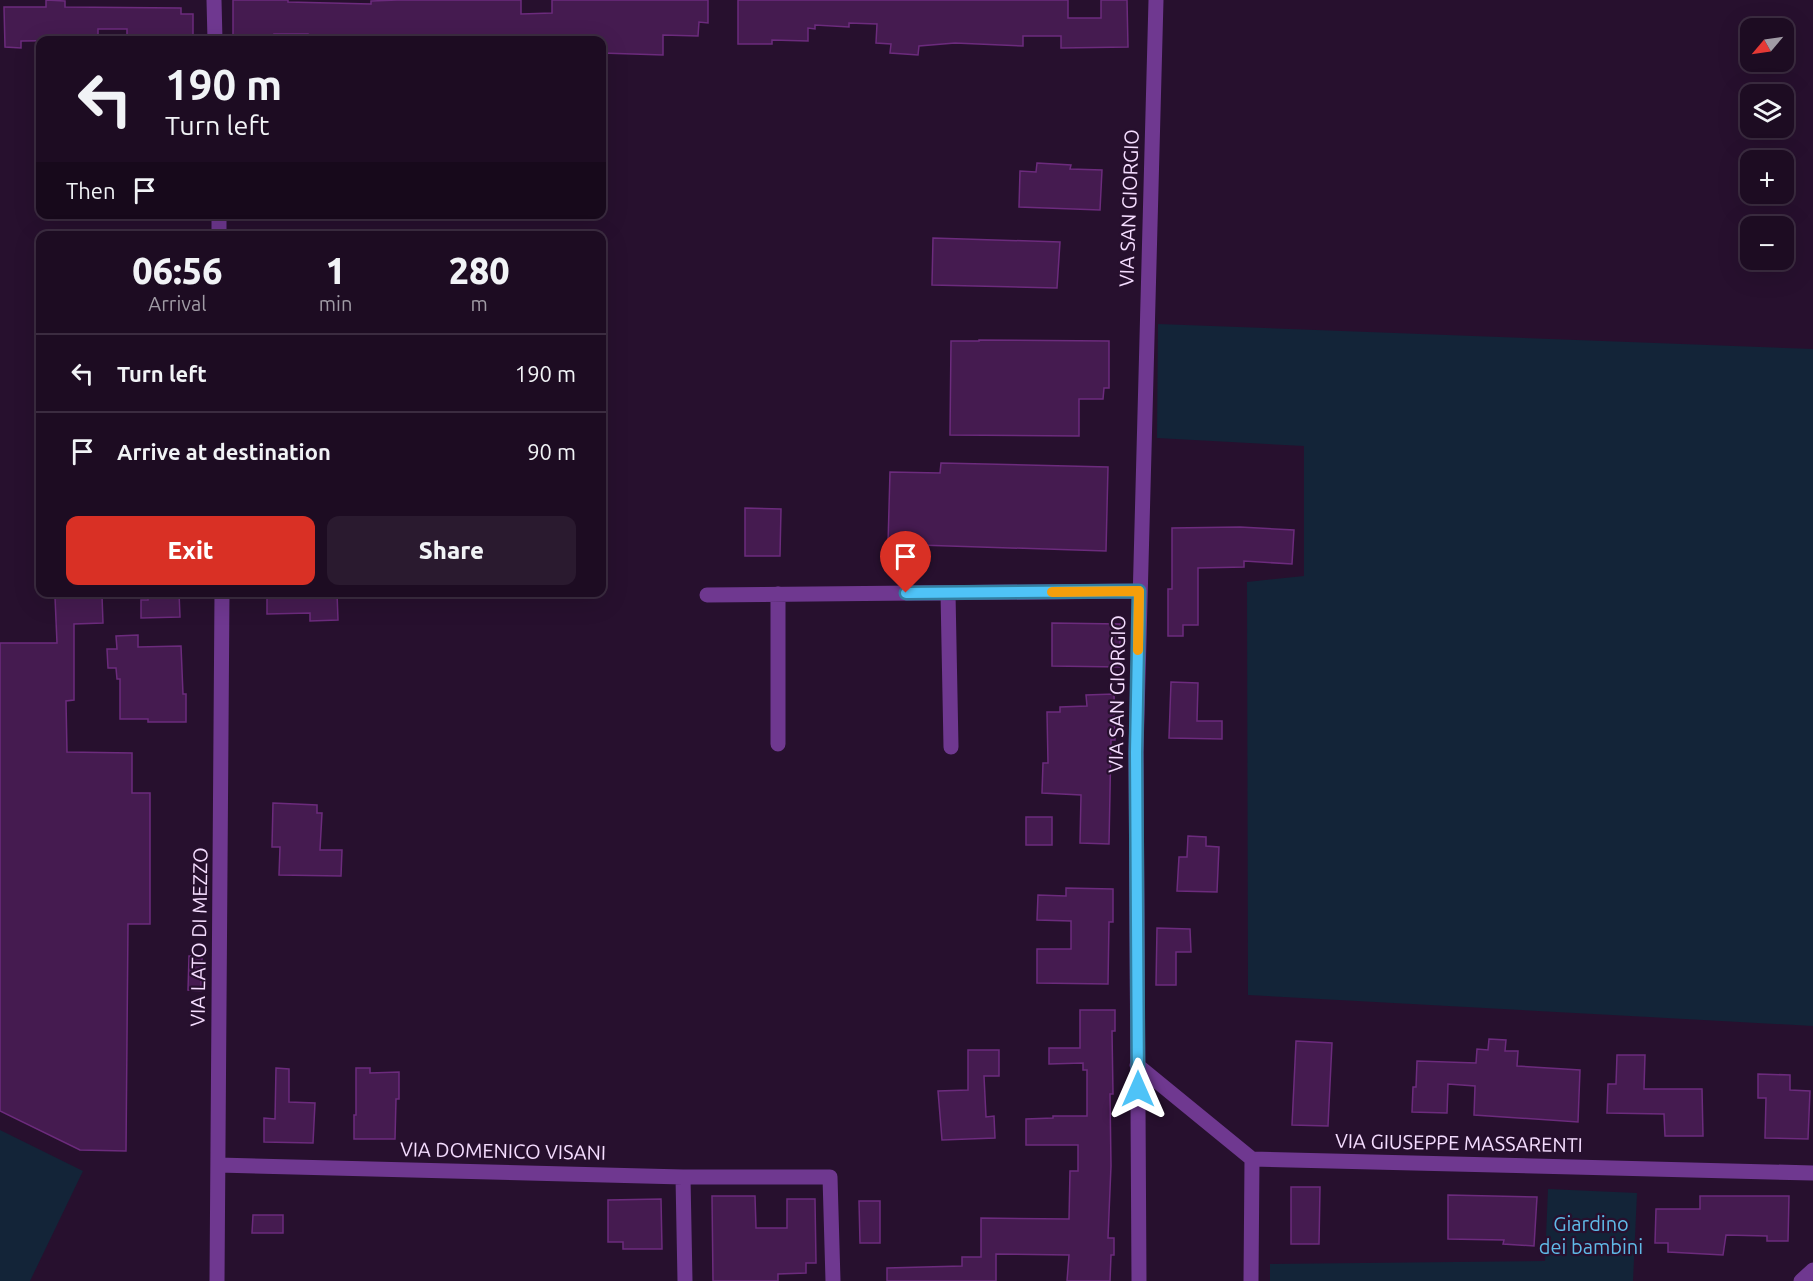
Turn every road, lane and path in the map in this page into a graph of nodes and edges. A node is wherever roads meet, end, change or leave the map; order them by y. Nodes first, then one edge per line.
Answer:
1 (214, 0) edge
2 (1156, 0) edge
3 (215, 36) edge
4 (1139, 591) junction
5 (948, 593) junction
6 (778, 594) junction
7 (707, 595) dead end
8 (222, 597) edge
9 (778, 744) dead end
10 (951, 747) dead end
11 (1137, 1065) junction
12 (1252, 1159) junction
13 (218, 1165) junction
14 (1813, 1173) edge
15 (683, 1177) junction
16 (1813, 1270) edge
17 (217, 1281) edge
18 (685, 1281) edge
19 (832, 1281) edge
20 (1139, 1281) edge
21 (1251, 1281) edge
22 (1801, 1281) edge

1 - 3 street
2 - 4 street, VIA SAN GIORGIO
4 - 5 street
4 - 11 street, VIA SAN GIORGIO
5 - 6 street
5 - 10 street
6 - 7 street
6 - 9 street
8 - 13 street, VIA LATO DI MEZZO
11 - 12 street
11 - 20 street, VIA SAN GIORGIO
12 - 14 street, VIA GIUSEPPE MASSARENTI
12 - 21 street
13 - 15 street, VIA DOMENICO VISANI
13 - 17 street, VIA LATO DI MEZZO
15 - 18 street
15 - 19 street, VIA DOMENICO VISANI
16 - 22 street

